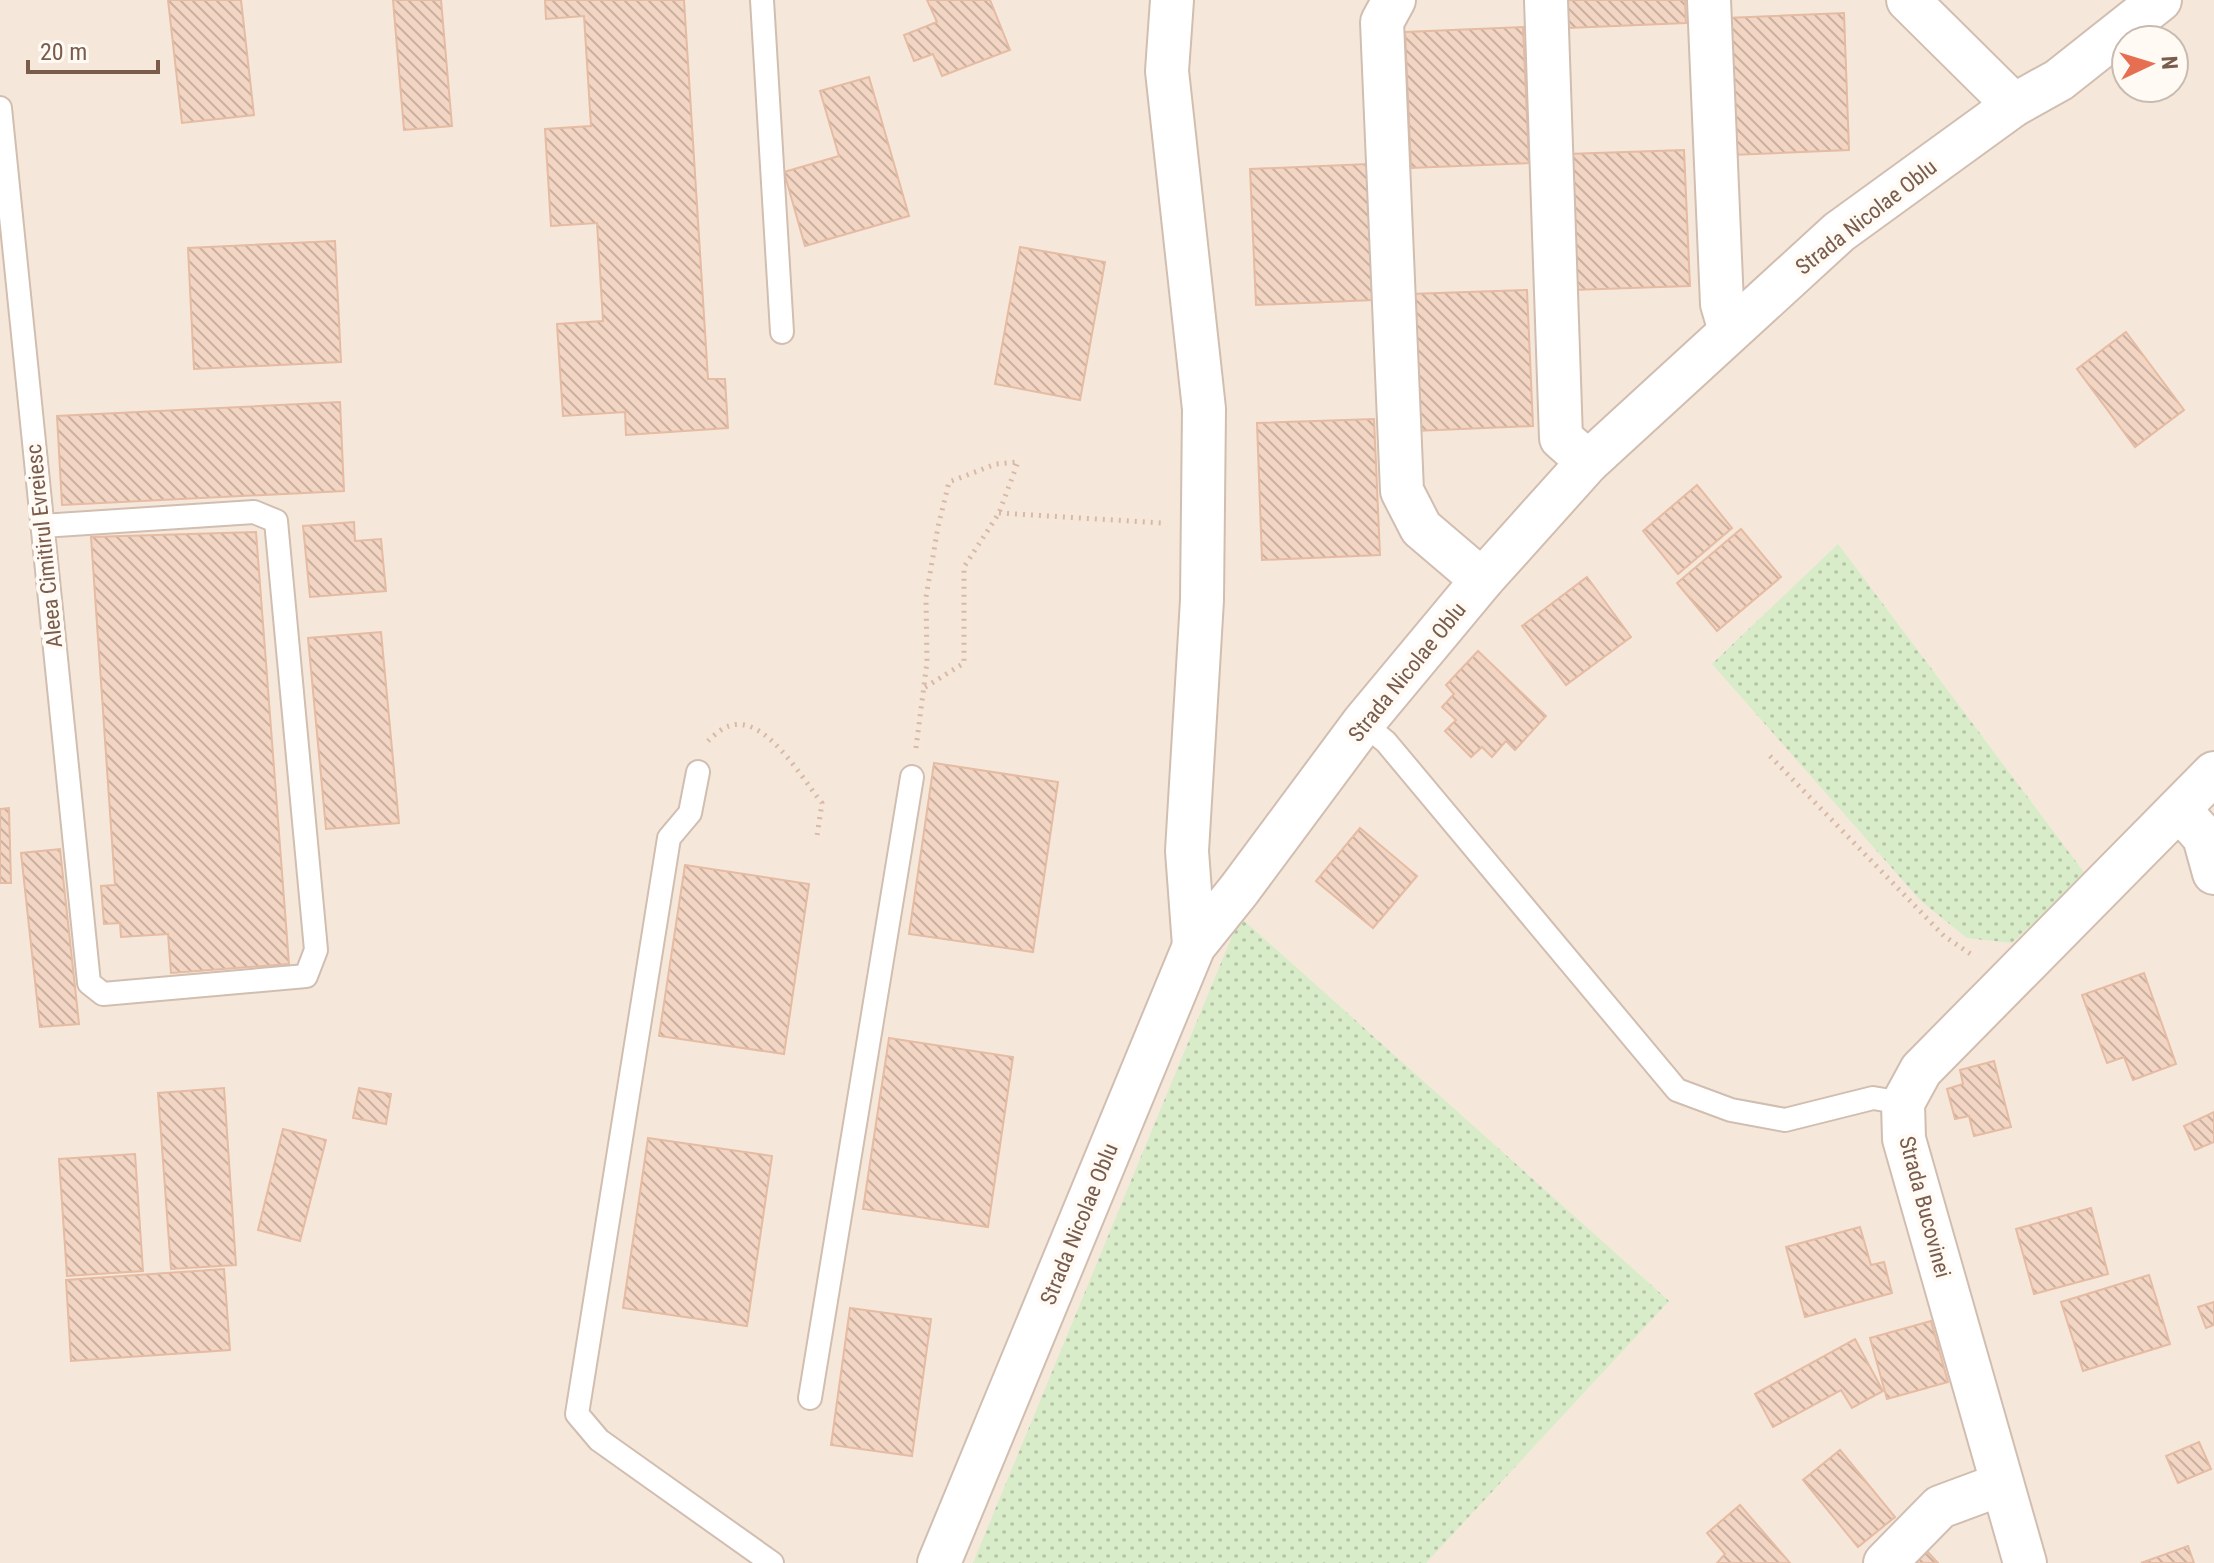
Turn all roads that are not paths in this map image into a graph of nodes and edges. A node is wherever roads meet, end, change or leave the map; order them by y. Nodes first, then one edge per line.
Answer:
1 (762, 0) edge
2 (1172, 0) edge
3 (1394, 0) edge
4 (1546, 0) edge
5 (1709, 0) edge
6 (1908, 0) edge
7 (2160, 0) edge
8 (2014, 105) junction
9 (0, 108) edge
10 (1730, 331) junction
11 (782, 332) dead end
12 (1588, 462) junction
13 (42, 526) junction
14 (1482, 580) junction
15 (1363, 723) junction
16 (698, 772) road end
17 (2214, 773) edge
18 (912, 777) road end
19 (2179, 809) junction
20 (2214, 873) edge
21 (1194, 946) junction
22 (1903, 1103) junction
23 (810, 1398) dead end
24 (2002, 1484) junction
25 (772, 1563) edge
26 (939, 1563) edge
27 (1885, 1563) edge
28 (2025, 1563) edge

1 - 11 lane
2 - 21 street
3 - 14 street
4 - 12 street
5 - 10 street
6 - 8 street
7 - 8 street, Strada Nicolae Oblu
8 - 10 street, Strada Nicolae Oblu
9 - 13 lane, Aleea Cimitirul Evreiesc
10 - 12 street, Strada Nicolae Oblu
12 - 14 street, Strada Nicolae Oblu
13 - 13 lane, Aleea Cimitirul Evreiesc
14 - 15 street, Strada Nicolae Oblu
15 - 21 street, Strada Nicolae Oblu
15 - 22 lane
16 - 25 lane
17 - 19 street
18 - 23 lane
19 - 20 street
19 - 22 street
21 - 26 street, Strada Nicolae Oblu
22 - 24 street, Strada Bucovinei
24 - 27 street
24 - 28 street, Strada Bucovinei

